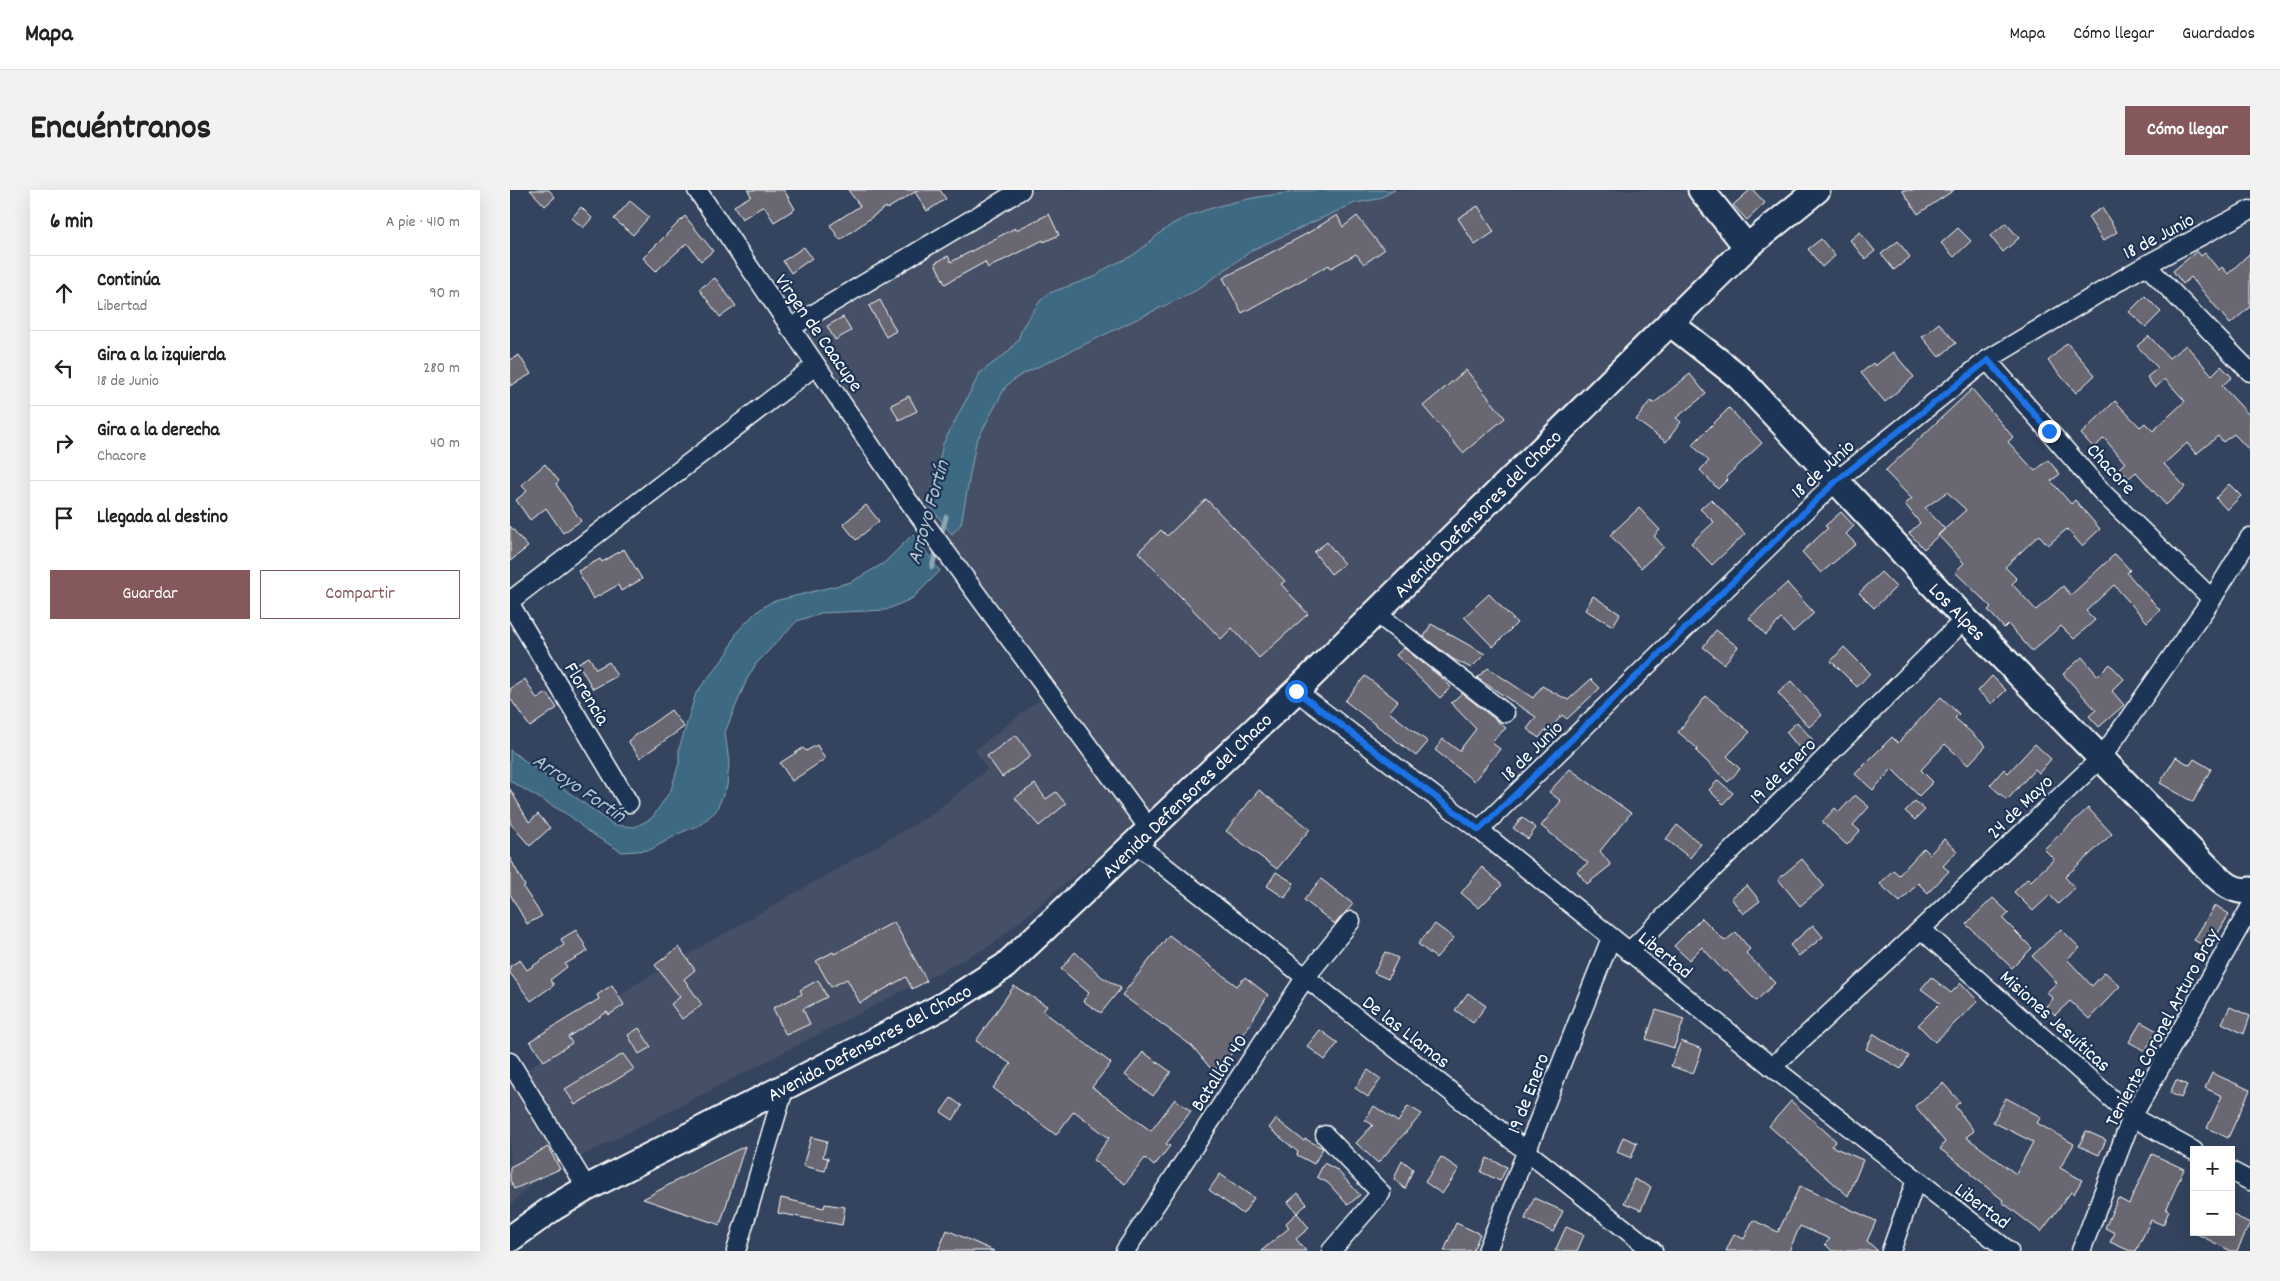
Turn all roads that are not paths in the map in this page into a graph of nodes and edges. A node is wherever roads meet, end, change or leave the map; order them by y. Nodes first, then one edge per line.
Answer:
1 (697, 190) edge
2 (1021, 190) edge
3 (1701, 190) edge
4 (1818, 190) edge
5 (2250, 210) edge
6 (1747, 247) junction
7 (2146, 265) junction
8 (1670, 323) junction
9 (790, 328) junction
10 (1988, 360) junction
11 (815, 366) junction
12 (2250, 372) edge
13 (1836, 481) junction
14 (2250, 537) edge
15 (957, 570) joint
16 (2212, 598) junction
17 (510, 603) edge
18 (1376, 613) junction
19 (1965, 619) junction
20 (1296, 691) junction
21 (1505, 714) dead end
22 (2102, 757) junction
23 (629, 803) dead end
24 (1479, 830) junction
25 (1143, 836) junction
26 (2250, 890) edge
27 (2250, 908) edge
28 (1352, 921) dead end
29 (1921, 929) junction
30 (1611, 938) junction
31 (1629, 952) junction
32 (1305, 978) junction
33 (510, 1062) edge
34 (1772, 1067) junction
35 (785, 1086) junction
36 (2132, 1117) junction
37 (1325, 1136) dead end
38 (2190, 1149) edge
39 (1527, 1151) junction
40 (2235, 1173) edge
41 (1916, 1180) junction
42 (2250, 1181) edge
43 (587, 1188) junction
44 (510, 1239) edge
45 (736, 1251) edge
46 (1126, 1251) edge
47 (1331, 1251) edge
48 (1487, 1251) edge
49 (1653, 1251) edge
50 (1891, 1251) edge
51 (2009, 1251) edge
52 (2081, 1251) edge

1 - 9 street, Virgen de Caacupe
2 - 9 street
3 - 6 main road
4 - 6 main road, Avenida Defensores del Chaco
5 - 7 street, 18 de Junio
6 - 8 main road, Avenida Defensores del Chaco
7 - 10 street, 18 de Junio
7 - 12 street
8 - 13 main road, Los Alpes
8 - 18 main road, Avenida Defensores del Chaco
9 - 11 street, Virgen de Caacupe
10 - 13 street, 18 de Junio
10 - 16 street, Chacore
11 - 15 street, Virgen de Caacupe
11 - 17 street
13 - 19 main road, Los Alpes
13 - 24 street, 18 de Junio
14 - 16 street, 24 de Mayo
15 - 25 street, De las Llamas
16 - 22 street, 24 de Mayo
17 - 23 street, Florencia
18 - 20 main road, Avenida Defensores del Chaco
18 - 21 street
19 - 22 main road, Los Alpes
19 - 31 street, 19 de Enero
20 - 24 street, Libertad
20 - 25 main road, Avenida Defensores del Chaco
22 - 26 main road, Los Alpes
22 - 29 street, 24 de Mayo
24 - 30 street, Libertad
25 - 32 street, De las Llamas
25 - 35 main road, Avenida Defensores del Chaco
27 - 36 street, Teniente Coronel Arturo Bray
28 - 32 street, Batallón 40
29 - 34 street, 24 de Mayo
29 - 36 street, Misiones Jesuíticas
30 - 31 street, Libertad
30 - 39 street, 19 de Enero
31 - 34 street, Libertad
32 - 39 street, De las Llamas
32 - 46 street, Batallón 40
33 - 43 street
34 - 41 street, Libertad
35 - 43 main road, Avenida Defensores del Chaco
35 - 45 street
36 - 38 street, Misiones Jesuíticas
36 - 52 street, Teniente Coronel Arturo Bray
37 - 47 street
39 - 48 street, 19 de Enero
39 - 49 street, De las Llamas
40 - 42 street
41 - 50 street
41 - 51 street, Libertad
43 - 44 main road, Avenida Defensores del Chaco

